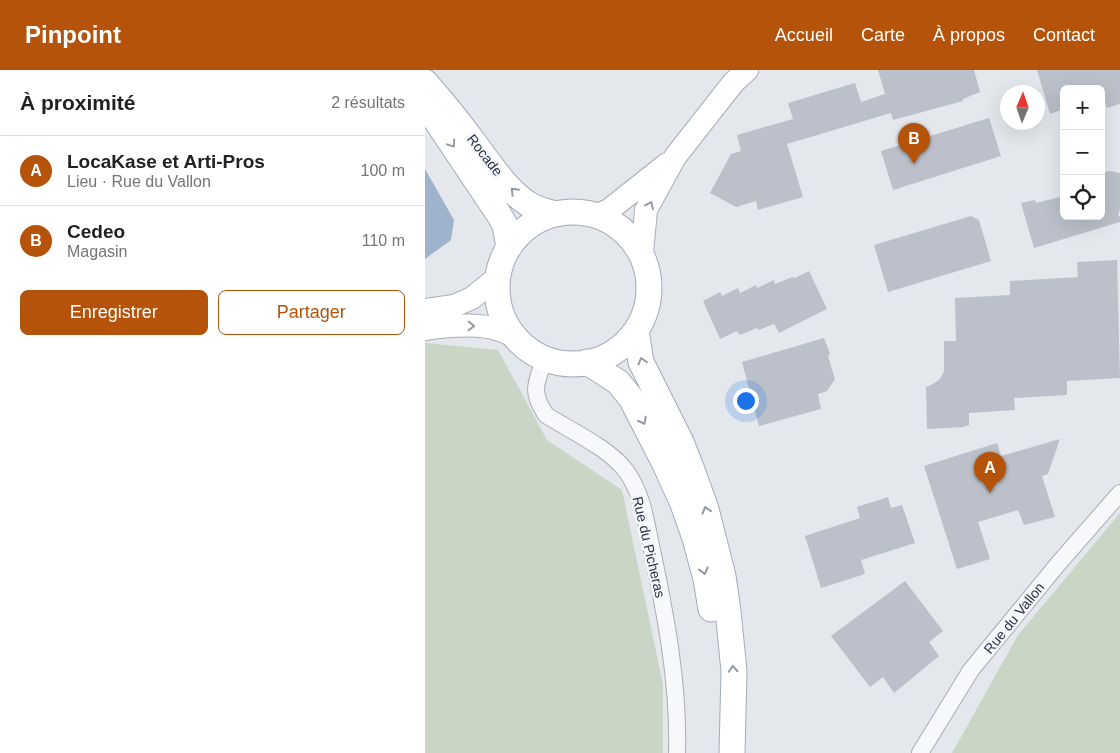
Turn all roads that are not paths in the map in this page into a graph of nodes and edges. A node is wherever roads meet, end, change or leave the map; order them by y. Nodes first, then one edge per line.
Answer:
1 (747, 70) edge
2 (425, 82) edge
3 (425, 104) edge
4 (675, 157) junction
5 (556, 214) junction
6 (598, 215) junction
7 (509, 247) junction
8 (642, 253) junction
9 (498, 277) junction
10 (425, 310) edge
11 (425, 329) edge
12 (636, 331) junction
13 (515, 336) junction
14 (545, 358) junction
15 (587, 362) junction
16 (1120, 493) edge
17 (677, 753) edge
18 (718, 753) edge
19 (732, 753) edge
20 (920, 753) edge

1 - 4 main road
5 -> 2 main road, Rocade
3 -> 7 main road, Rocade
4 - 6 main road
8 -> 4 main road
5 - 6 main road
5 - 7 main road
6 - 8 main road
7 - 9 main road
8 - 12 main road
9 - 10 main road
9 - 13 main road
11 -> 13 main road
12 - 15 main road
19 -> 12 main road
13 - 14 main road
14 - 15 main road
14 - 17 street, Rue du Picheras
15 -> 18 main road
16 - 20 street, Rue du Vallon

